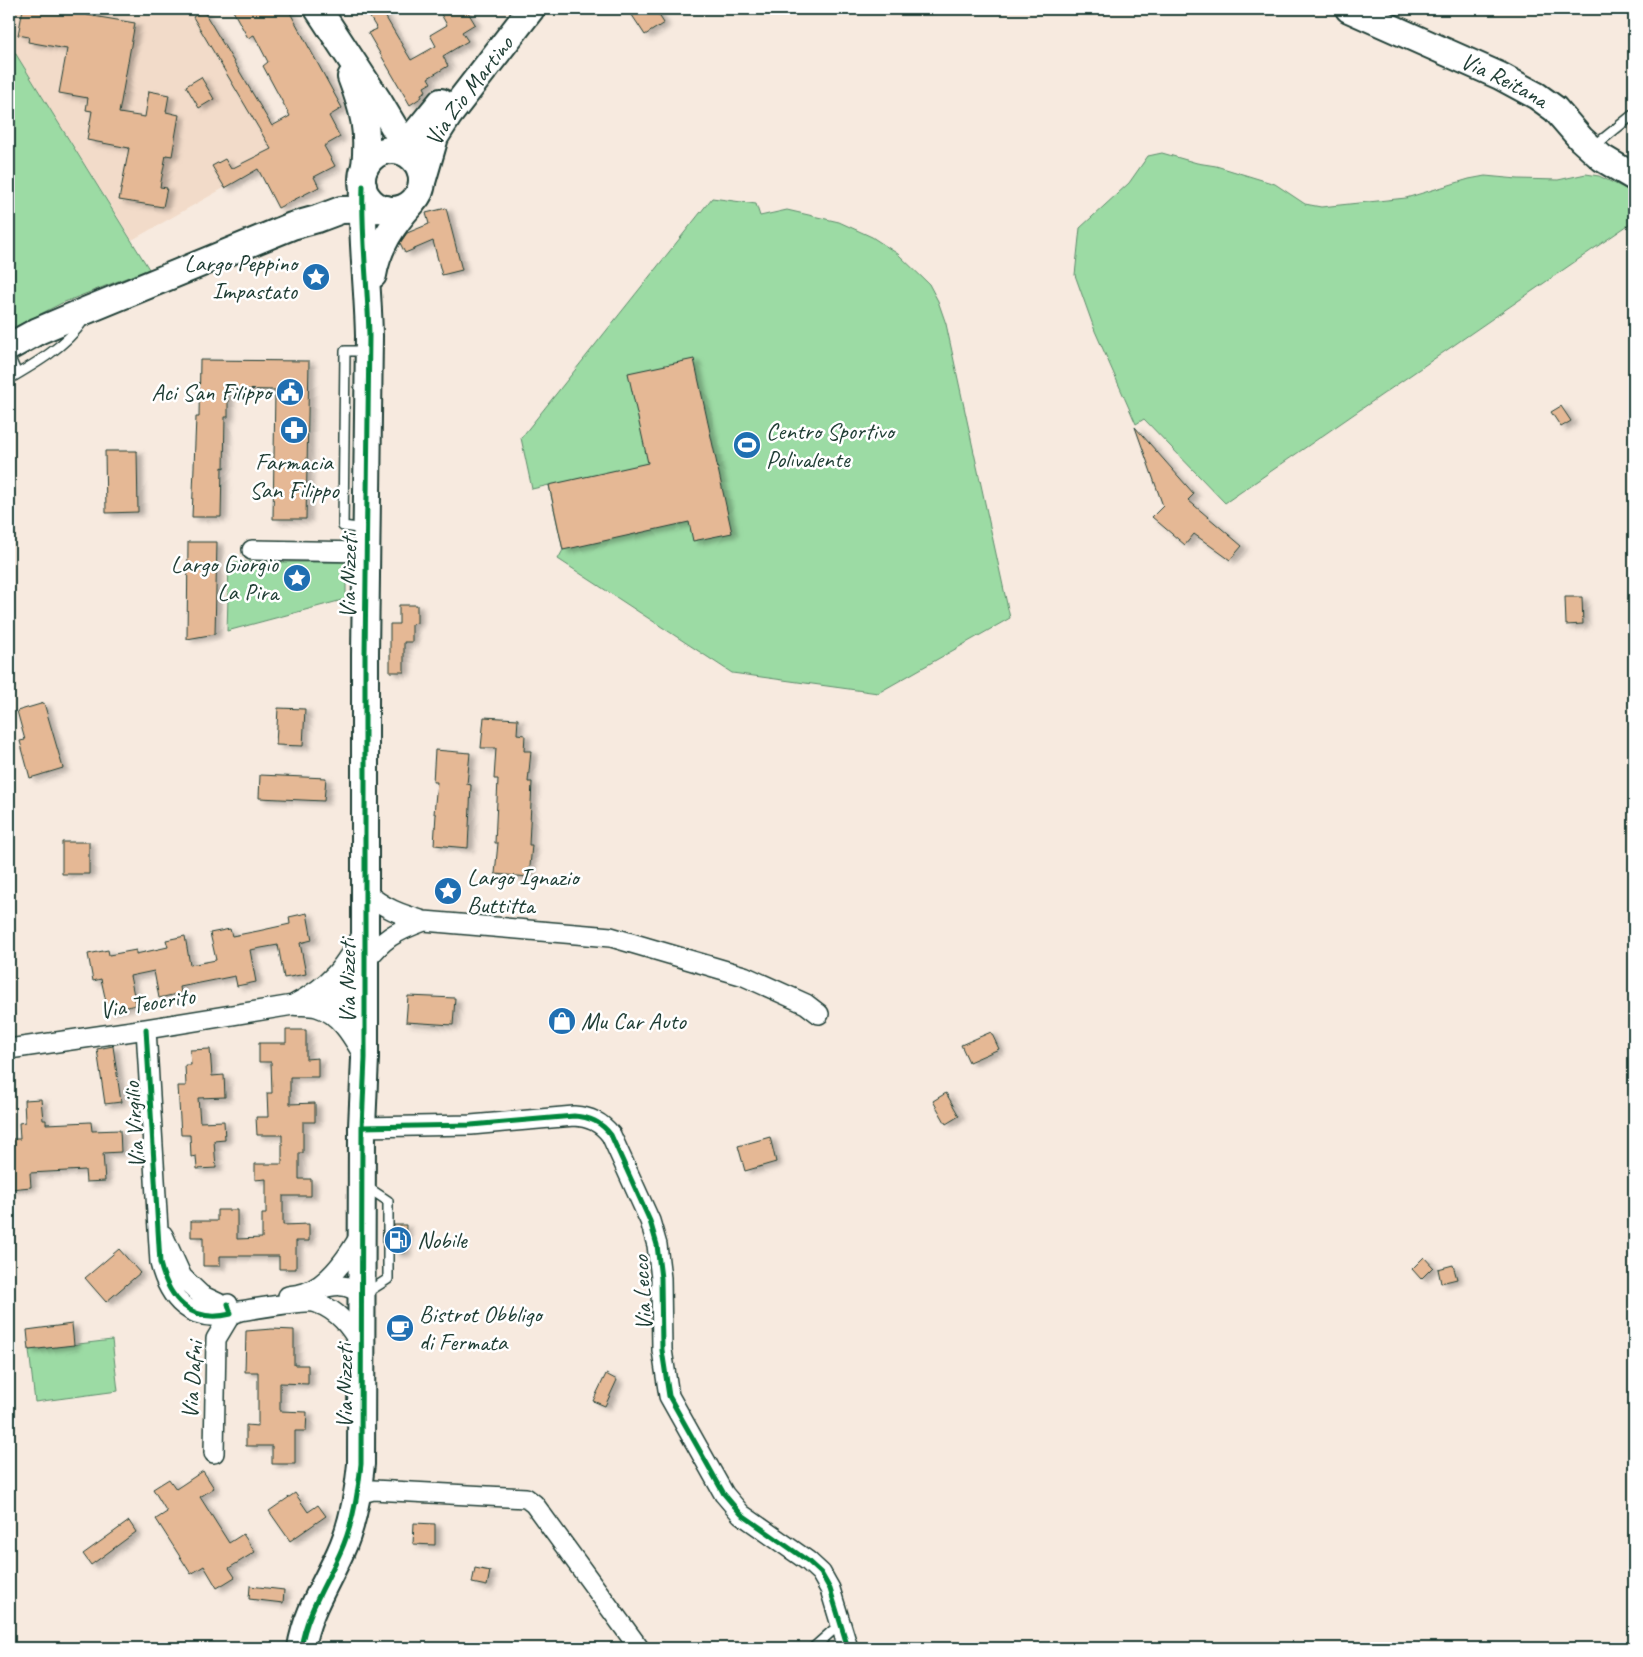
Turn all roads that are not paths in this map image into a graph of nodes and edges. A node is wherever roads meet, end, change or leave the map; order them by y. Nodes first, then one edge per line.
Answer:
1 (318, 9) edge
2 (514, 9) edge
3 (531, 9) edge
4 (1353, 10) edge
5 (332, 32) junction
6 (379, 102) junction
7 (1634, 114) edge
8 (429, 116) junction
9 (1591, 148) junction
10 (403, 150) junction
11 (1634, 177) edge
12 (368, 189) junction
13 (417, 192) junction
14 (318, 219) junction
15 (292, 226) junction
16 (365, 251) junction
17 (368, 303) junction
18 (85, 311) junction
19 (9, 347) edge
20 (9, 356) edge
21 (13, 376) edge
22 (366, 541) junction
23 (252, 550) dead end
24 (365, 892) junction
25 (424, 921) junction
26 (365, 929) junction
27 (364, 963) junction
28 (365, 994) junction
29 (315, 1000) junction
30 (819, 1014) dead end
31 (146, 1030) junction
32 (9, 1049) edge
33 (365, 1058) junction
34 (362, 1127) junction
35 (362, 1184) junction
36 (362, 1231) junction
37 (362, 1296) junction
38 (310, 1297) junction
39 (222, 1310) junction
40 (361, 1346) junction
41 (214, 1453) dead end
42 (358, 1494) junction
43 (840, 1624) junction
44 (301, 1648) edge
45 (638, 1648) edge
46 (813, 1648) edge
47 (848, 1648) edge

1 - 5 street
2 - 8 street, Via Zio Martino
3 - 13 street, Via Zio Martino
4 - 9 street, Via Reitana
5 - 6 street
5 - 12 street
6 - 8 street
6 - 10 street
7 - 9 lane
8 - 10 street, Via Zio Martino
9 - 11 street, Via Reitana
10 - 12 street
10 - 13 street
12 - 13 street
12 - 14 street
12 - 15 street
12 - 16 street
13 - 17 street
14 - 15 street
14 - 16 street
15 - 18 street
16 - 17 street
17 - 22 street, Via Nizzeti
18 - 19 street
18 - 21 lane
20 - 21 lane
22 - 23 street
22 - 24 street, Via Nizzeti
24 - 25 street
24 - 26 street, Via Nizzeti
25 - 27 street
25 - 30 street
26 - 27 street, Via Nizzeti
26 - 29 street
27 - 28 street, Via Nizzeti
28 - 29 street
28 - 33 street, Via Nizzeti
29 - 31 street, Via Teocrito
29 - 33 street
31 - 32 street, Via Teocrito
31 - 39 street, Via Virgilio
33 - 34 street, Via Nizzeti
34 - 35 street, Via Nizzeti
34 - 43 street, Via Lecco
35 - 36 street, Via Nizzeti
35 - 37 lane
36 - 37 street, Via Nizzeti
36 - 38 street, Via Dafni
37 - 38 street
37 - 40 street, Via Nizzeti
38 - 39 street, Via Dafni
38 - 40 street
39 - 41 street, Via Dafni
40 - 42 street, Via Nizzeti
42 - 44 street, Via Nizzeti
42 - 45 street
43 - 46 lane
43 - 47 street, Via Lecco

